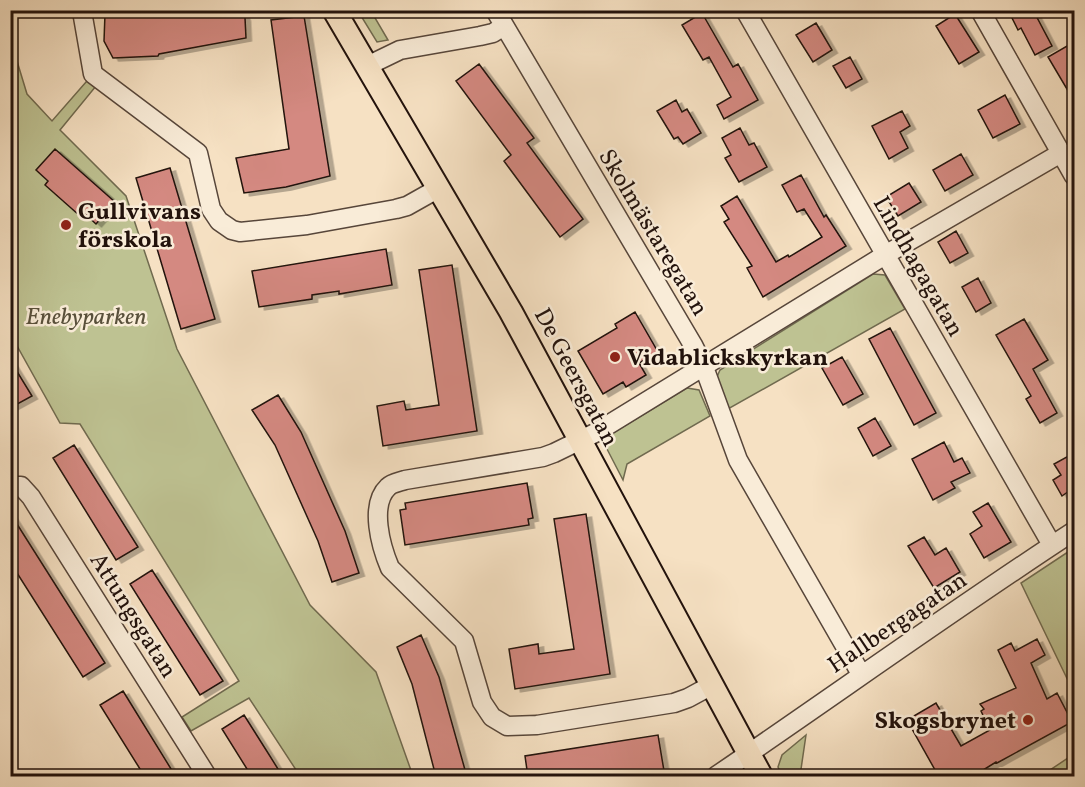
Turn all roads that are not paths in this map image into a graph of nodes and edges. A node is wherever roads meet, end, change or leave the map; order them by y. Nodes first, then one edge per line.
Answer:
1 (85, 10) edge
2 (334, 10) edge
3 (745, 10) edge
4 (980, 10) edge
5 (500, 18) edge
6 (367, 66) junction
7 (1061, 153) junction
8 (1074, 176) edge
9 (440, 188) junction
10 (885, 255) junction
11 (704, 367) junction
12 (580, 440) junction
13 (13, 485) edge
14 (1074, 531) edge
15 (1052, 545) junction
16 (861, 674) junction
17 (712, 685) junction
18 (749, 754) junction
19 (207, 777) edge
20 (716, 777) edge
21 (761, 777) edge

1 - 9 street
2 - 6 main road, De Geersgatan
3 - 10 street, Lindhagagatan
4 - 7 street
5 - 6 street
5 - 11 street, Skolmästaregatan
6 - 9 main road, De Geersgatan
7 - 8 street
7 - 10 street
9 - 12 main road, De Geersgatan
10 - 11 street
10 - 15 street, Lindhagagatan
11 - 12 street
11 - 16 street, Skolmästaregatan
12 - 17 main road, De Geersgatan
12 - 17 street
13 - 19 street, Attungsgatan
14 - 15 street, Hallbergagatan
15 - 16 street, Hallbergagatan
16 - 18 street, Hallbergagatan
17 - 18 main road, De Geersgatan
18 - 20 street, Hallbergagatan
18 - 21 main road, De Geersgatan

